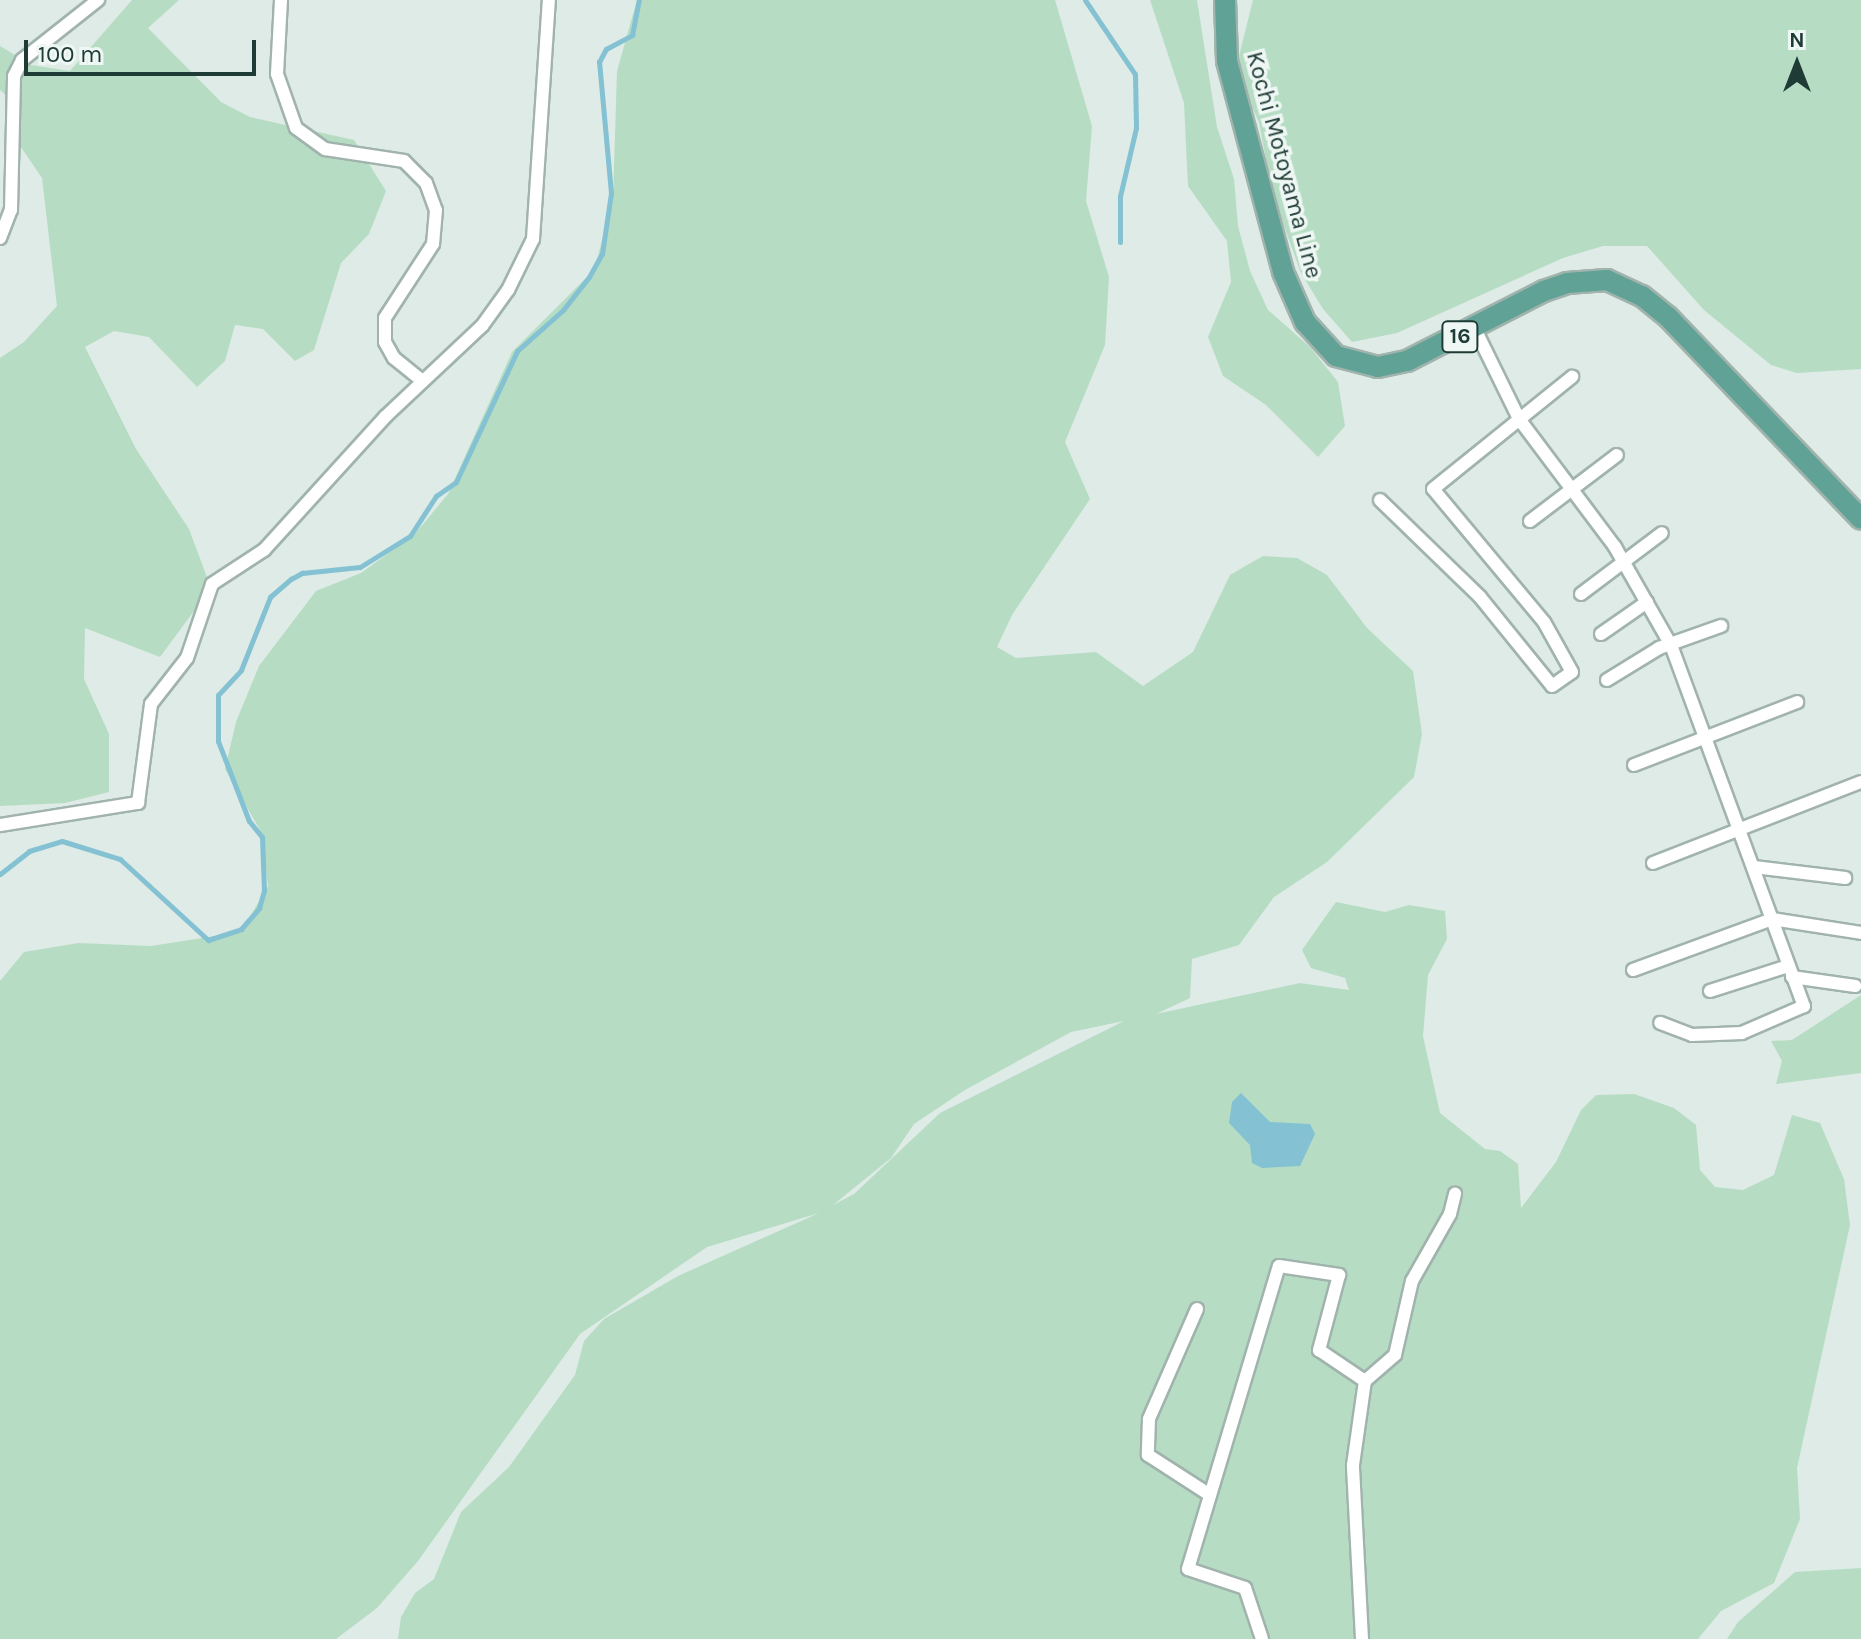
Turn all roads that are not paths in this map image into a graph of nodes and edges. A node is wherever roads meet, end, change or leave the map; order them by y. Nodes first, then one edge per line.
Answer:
1 (98, 0) edge
2 (281, 0) edge
3 (549, 0) edge
4 (1225, 0) edge
5 (0, 238) edge
6 (1475, 329) junction
7 (1572, 377) dead end
8 (422, 381) junction
9 (1519, 419) junction
10 (1617, 455) dead end
11 (1575, 486) junction
12 (1380, 500) dead end
13 (1861, 519) edge
14 (1530, 521) dead end
15 (1662, 533) dead end
16 (1624, 560) junction
17 (1581, 594) dead end
18 (1647, 602) junction
19 (1721, 626) dead end
20 (1601, 634) dead end
21 (1671, 645) junction
22 (1607, 680) dead end
23 (1797, 702) dead end
24 (1706, 737) junction
25 (1634, 765) dead end
26 (1861, 782) edge
27 (0, 825) edge
28 (1740, 831) junction
29 (1653, 863) dead end
30 (1754, 867) junction
31 (1845, 878) dead end
32 (1772, 919) junction
33 (1861, 933) edge
34 (1633, 970) dead end
35 (1790, 971) junction
36 (1855, 986) dead end
37 (1710, 991) dead end
38 (1660, 1023) dead end
39 (1455, 1194) dead end
40 (1197, 1309) dead end
41 (1365, 1381) junction
42 (1210, 1495) junction
43 (1262, 1639) edge
44 (1362, 1639) edge

1 - 5 street
2 - 8 street
3 - 8 street
4 - 6 main road, Kochi Motoyama Line / 16
6 - 9 street
6 - 13 main road, Kochi Motoyama Line / 16
7 - 9 street
8 - 27 street
9 - 11 street
9 - 12 street
10 - 11 street
11 - 14 street
11 - 16 street
15 - 16 street
16 - 17 street
16 - 18 street
18 - 20 street
18 - 21 street
19 - 21 street
21 - 22 street
21 - 24 street
23 - 24 street
24 - 25 street
24 - 28 street
26 - 28 street
28 - 29 street
28 - 30 street
30 - 31 street
30 - 32 street
32 - 33 street
32 - 34 street
32 - 35 street
35 - 36 street
35 - 37 street
35 - 38 street
39 - 41 street
40 - 42 street
41 - 42 street
41 - 44 street
42 - 43 street

